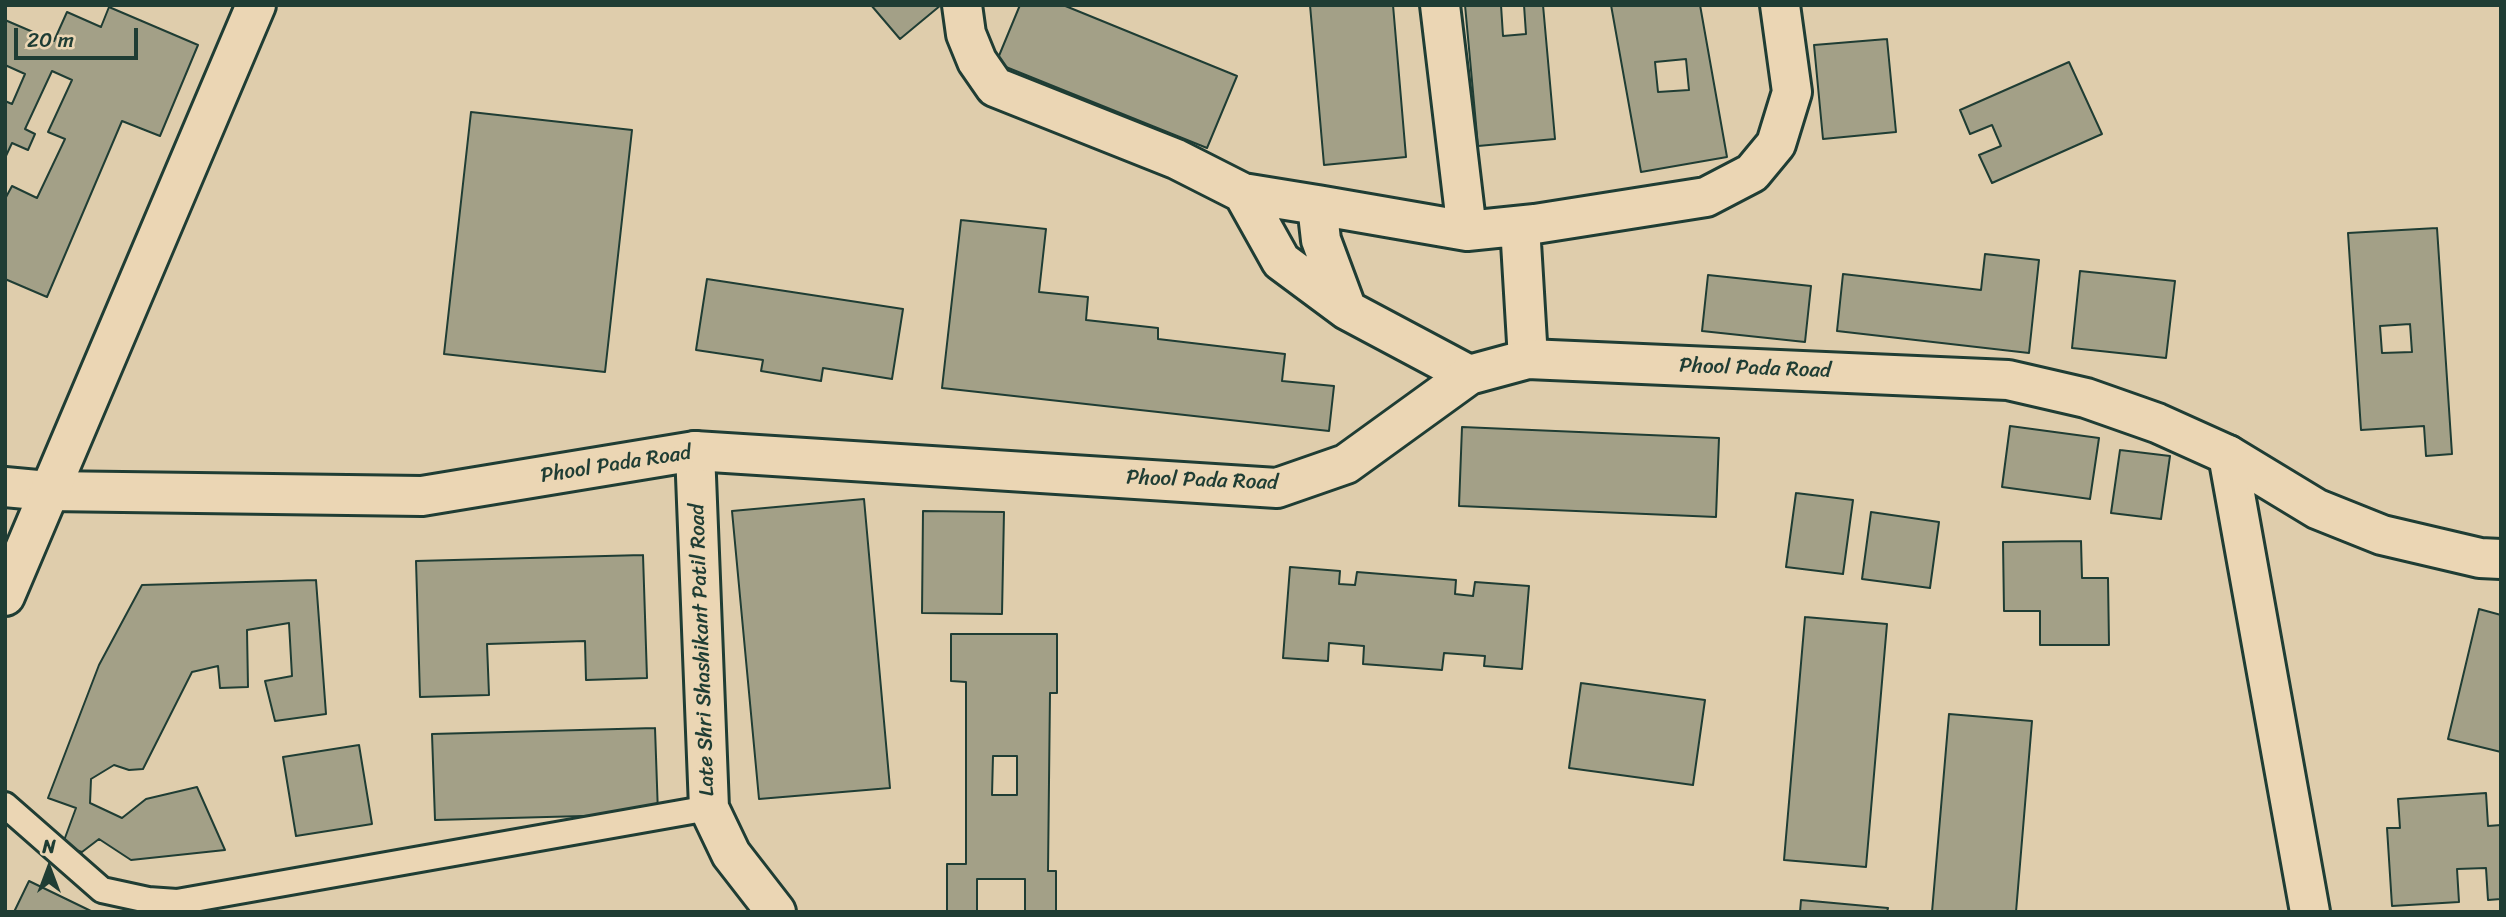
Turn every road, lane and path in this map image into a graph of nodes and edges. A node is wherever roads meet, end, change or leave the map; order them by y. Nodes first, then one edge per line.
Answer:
1 (234, 5) edge
2 (256, 5) edge
3 (962, 5) edge
4 (1440, 5) edge
5 (1780, 5) edge
6 (1243, 193) junction
7 (1317, 205) junction
8 (1520, 226) junction
9 (1467, 231) junction
10 (1347, 310) junction
11 (1528, 359) junction
12 (1469, 375) junction
13 (695, 451) junction
14 (2228, 456) junction
15 (26, 488) edge
16 (5, 534) edge
17 (2501, 559) edge
18 (5, 596) edge
19 (5, 805) edge
20 (709, 808) junction
21 (776, 912) edge
22 (2310, 912) edge

1 - 15 street
2 - 15 street
3 - 6 street
4 - 9 street
5 - 8 street
6 - 7 street
6 - 10 street
7 - 9 street
7 - 10 street
8 - 9 street
8 - 11 street
10 - 12 street
11 - 12 street, Phool Pada Road
11 - 14 street, Phool Pada Road
12 - 13 street, Phool Pada Road
13 - 15 street, Phool Pada Road
13 - 20 street, Late Shri Shashikant Patil Road
14 - 17 street, Phool Pada Road
14 - 22 street
15 - 16 street
15 - 18 street
19 - 20 lane
20 - 21 street, Late Shri Shashikant Patil Road

